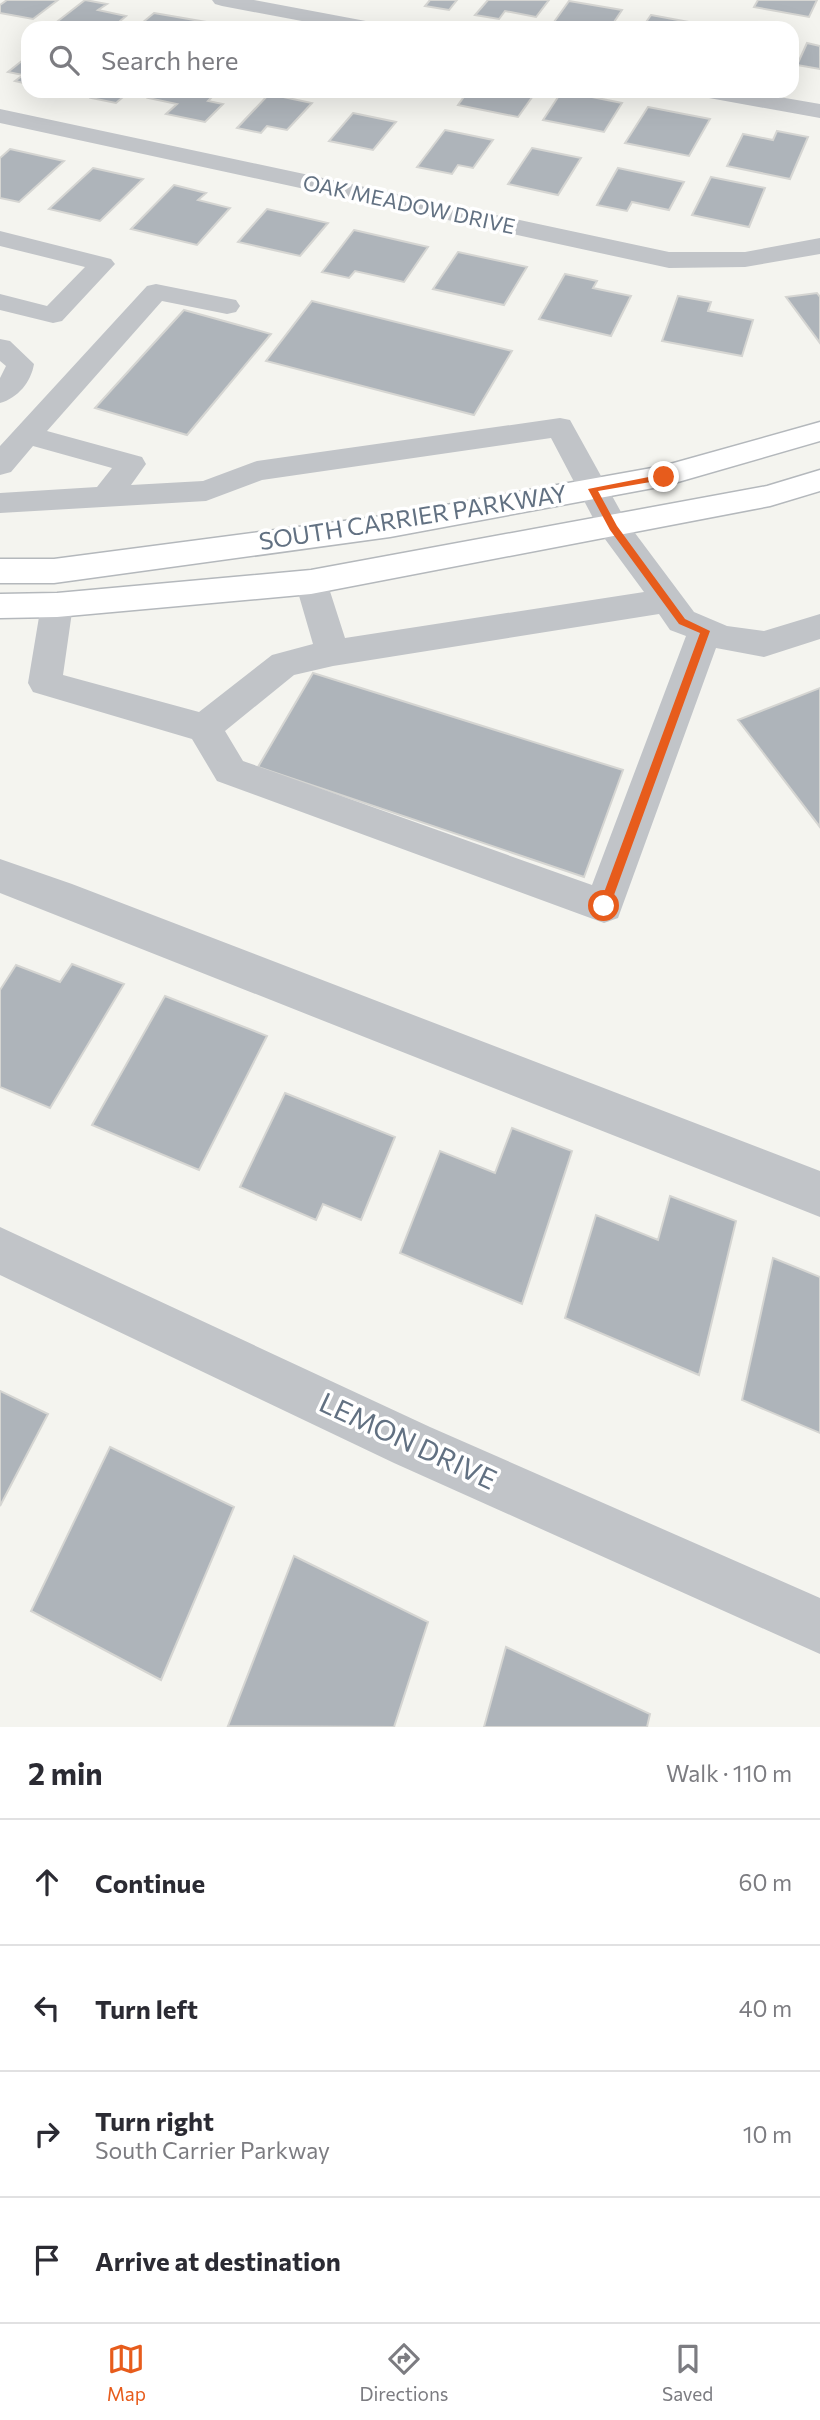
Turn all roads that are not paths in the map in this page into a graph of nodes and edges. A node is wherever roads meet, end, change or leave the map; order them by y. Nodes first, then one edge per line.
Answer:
1 (222, 0) edge
2 (334, 21) edge
3 (748, 98) edge
4 (820, 111) edge
5 (0, 116) edge
6 (0, 238) edge
7 (820, 246) edge
8 (0, 302) edge
9 (227, 306) dead end
10 (0, 347) edge
11 (0, 394) edge
12 (820, 431) edge
13 (27, 435) junction
14 (0, 465) edge
15 (820, 480) edge
16 (593, 489) junction
17 (105, 498) junction
18 (0, 503) edge
19 (613, 527) junction
20 (0, 572) edge
21 (311, 582) junction
22 (666, 601) junction
23 (57, 605) junction
24 (0, 606) edge
25 (820, 626) edge
26 (705, 631) junction
27 (333, 653) junction
28 (204, 728) junction
29 (0, 876) edge
30 (820, 1194) edge
31 (0, 1250) edge
32 (820, 1626) edge

1 - 2 street
3 - 4 street
5 - 7 street, OAK MEADOW DRIVE
6 - 8 street
9 - 13 street
10 - 11 street
12 - 16 main road, SOUTH CARRIER PARKWAY
13 - 14 street
13 - 17 street
15 - 19 main road, SOUTH CARRIER PARKWAY
16 - 17 street
16 - 19 street
16 - 20 main road, SOUTH CARRIER PARKWAY
17 - 18 street
19 - 21 main road, SOUTH CARRIER PARKWAY
19 - 22 street
21 - 23 main road, SOUTH CARRIER PARKWAY
21 - 27 street
22 - 26 street
22 - 27 street
23 - 24 main road, SOUTH CARRIER PARKWAY
23 - 28 street
25 - 26 street
26 - 28 street
27 - 28 street
29 - 30 street
31 - 32 street, LEMON DRIVE

